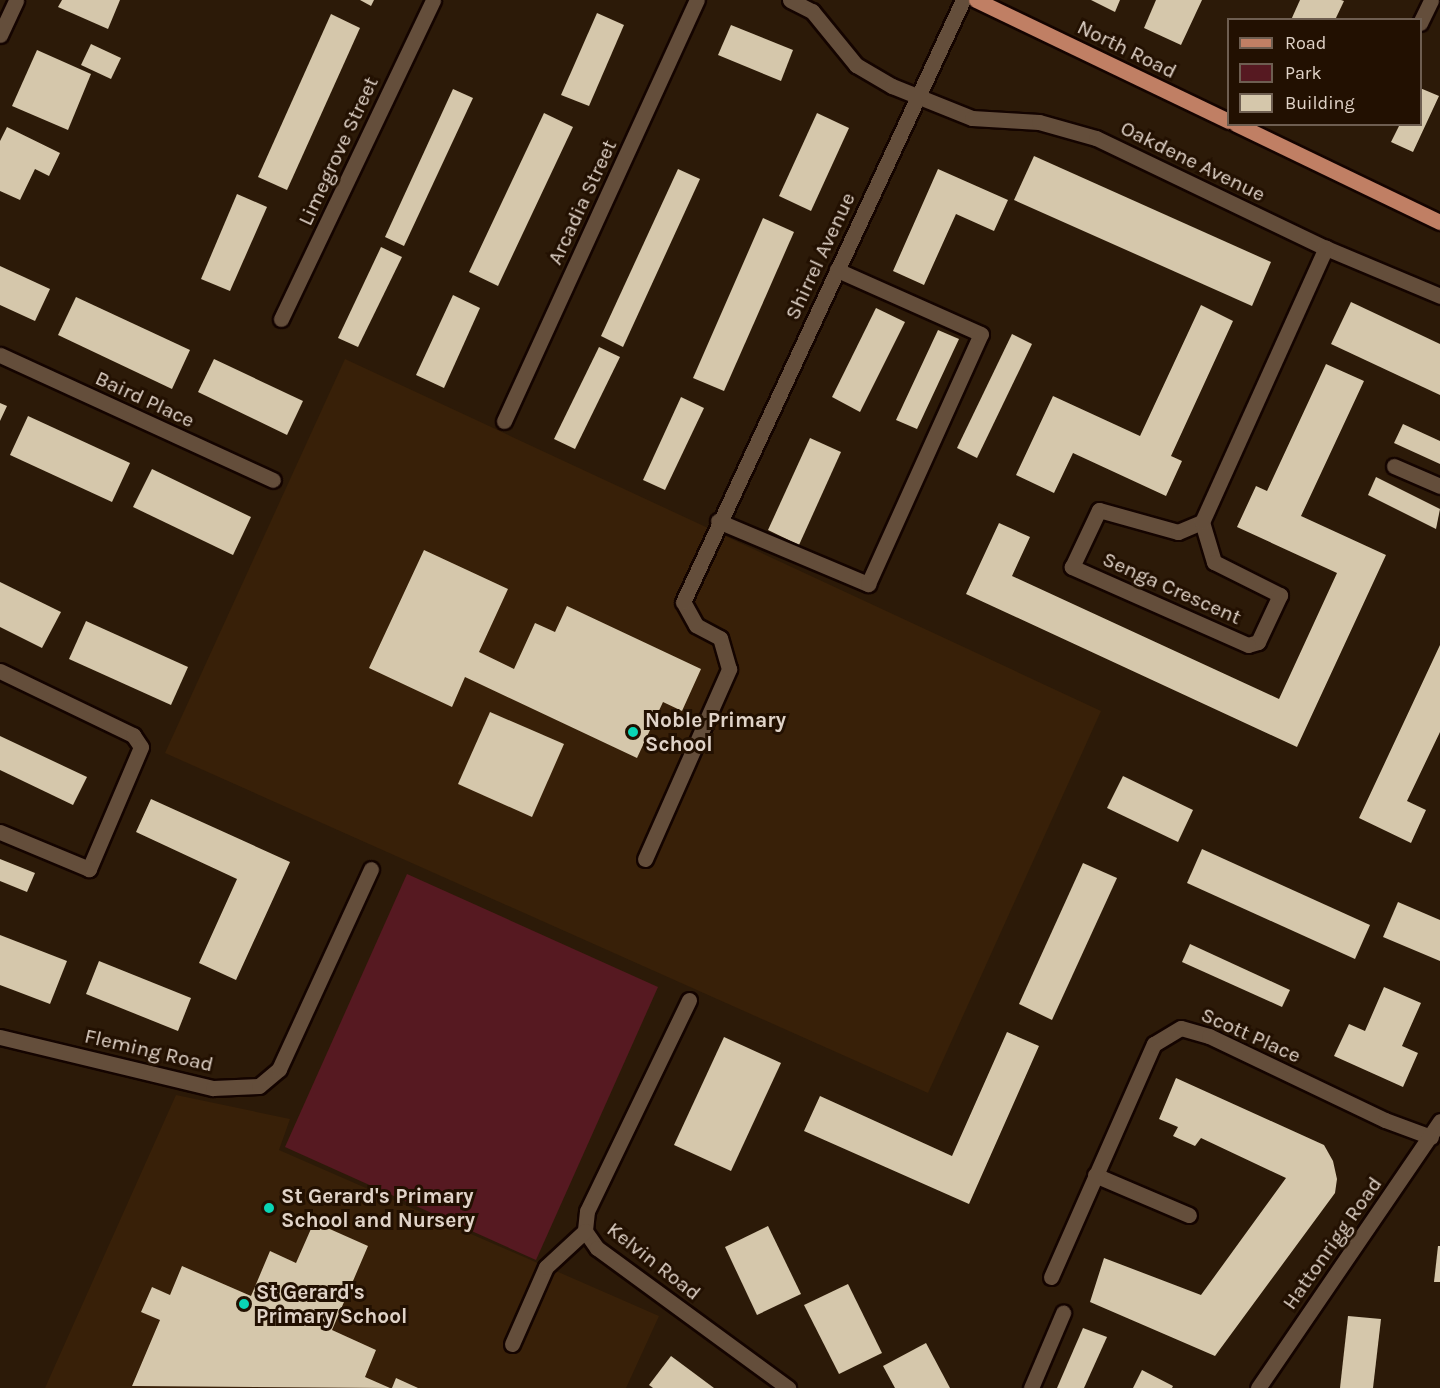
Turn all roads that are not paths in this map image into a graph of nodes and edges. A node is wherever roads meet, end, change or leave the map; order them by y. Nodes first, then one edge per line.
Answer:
1 (16, 0) edge
2 (433, 0) edge
3 (697, 0) edge
4 (790, 0) edge
5 (963, 0) edge
6 (975, 0) edge
7 (1431, 0) edge
8 (1422, 19) edge
9 (2, 25) edge
10 (920, 98) junction
11 (1227, 121) edge
12 (1240, 126) edge
13 (1440, 222) edge
14 (1326, 248) junction
15 (837, 270) junction
16 (1440, 296) edge
17 (281, 319) dead end
18 (0, 355) edge
19 (504, 421) dead end
20 (1394, 466) dead end
21 (273, 480) dead end
22 (1440, 486) edge
23 (1202, 522) junction
24 (716, 525) junction
25 (0, 672) edge
26 (0, 832) edge
27 (645, 859) dead end
28 (371, 869) dead end
29 (689, 1000) dead end
30 (0, 1037) edge
31 (1440, 1121) edge
32 (1431, 1137) junction
33 (1095, 1174) junction
34 (1189, 1215) dead end
35 (585, 1231) junction
36 (1051, 1277) dead end
37 (1063, 1313) dead end
38 (512, 1344) dead end
39 (788, 1388) edge
40 (1031, 1388) edge
41 (1258, 1388) edge

1 - 9 street
2 - 17 street, Limegrove Street
3 - 19 street, Arcadia Street
4 - 10 street, Oakdene Avenue
5 - 10 street, Shirrel Avenue
6 - 11 main road, North Road
7 - 8 street
10 - 14 street, Oakdene Avenue
10 - 15 street, Shirrel Avenue
12 - 13 main road
14 - 16 street, Oakdene Avenue
14 - 23 street
15 - 24 street, Shirrel Avenue
15 - 24 street
18 - 21 street, Baird Place
20 - 22 street
23 - 23 street, Senga Crescent
24 - 27 street, Shirrel Avenue
25 - 26 street
28 - 30 street, Fleming Road
29 - 35 street, Kelvin Road
31 - 32 street, Hattonrigg Road
32 - 33 street, Scott Place
32 - 41 street, Hattonrigg Road
33 - 34 street
33 - 36 street, Scott Place
35 - 38 street
35 - 39 street, Kelvin Road
37 - 40 street

